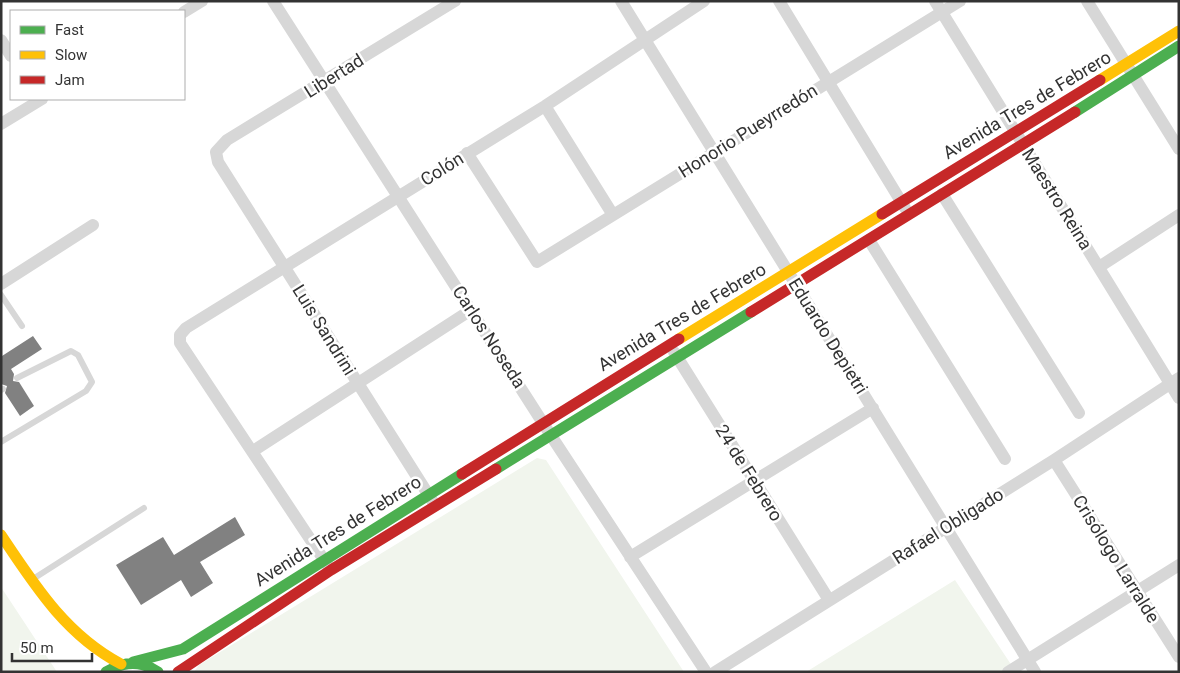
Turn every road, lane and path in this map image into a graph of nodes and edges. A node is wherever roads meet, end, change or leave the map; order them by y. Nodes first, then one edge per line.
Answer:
1 (202, 1) edge
2 (273, 1) edge
3 (455, 1) edge
4 (621, 1) edge
5 (704, 1) edge
6 (779, 1) edge
7 (960, 1) edge
8 (1087, 1) edge
9 (939, 7) edge
10 (185, 11) edge
11 (1179, 31) edge
12 (1, 40) edge
13 (646, 41) junction
14 (1179, 46) edge
15 (10, 54) edge
16 (1130, 70) junction
17 (827, 82) junction
18 (323, 83) junction
19 (38, 100) edge
20 (544, 106) junction
21 (1, 124) edge
22 (1016, 132) junction
23 (1024, 145) junction
24 (1179, 149) edge
25 (216, 152) joint
26 (715, 152) junction
27 (467, 153) junction
28 (942, 194) junction
29 (397, 197) junction
30 (901, 202) junction
31 (909, 214) junction
32 (613, 215) junction
33 (1179, 215) edge
34 (93, 225) dead end
35 (869, 240) junction
36 (284, 267) junction
37 (1099, 267) junction
38 (789, 272) junction
39 (1, 284) edge
40 (796, 284) junction
41 (1, 295) edge
42 (471, 310) junction
43 (22, 326) dead end
44 (670, 345) junction
45 (677, 358) junction
46 (17, 378) dead end
47 (1174, 381) edge
48 (357, 382) junction
49 (1179, 398) edge
50 (873, 408) junction
51 (1079, 413) dead end
52 (544, 422) junction
53 (550, 434) junction
54 (1, 442) edge
55 (253, 451) junction
56 (1005, 459) dead end
57 (1054, 460) junction
58 (754, 481) junction
59 (433, 501) junction
60 (144, 508) dead end
61 (946, 527) junction
62 (1, 535) edge
63 (630, 556) junction
64 (327, 565) junction
65 (1179, 565) edge
66 (32, 580) junction
67 (1137, 591) junction
68 (829, 600) junction
69 (80, 639) junction
70 (1179, 657) edge
71 (1028, 659) junction
72 (133, 662) junction
73 (120, 664) junction
74 (98, 668) edge
75 (158, 672) edge
76 (178, 672) edge
77 (706, 672) edge
78 (715, 672) edge
79 (1008, 672) edge
80 (1035, 672) edge

1 - 10 street
2 - 18 street, Carlos Noseda
3 - 18 street, Libertad
4 - 13 street, Eduardo Depietri
5 - 13 street, Colón
6 - 17 street
7 - 9 street, Honorio Pueyrredón
8 - 16 street
9 - 17 street, Honorio Pueyrredón
9 - 22 street, Maestro Reina
11 - 16 main road, Avenida Tres de Febrero
12 - 15 street
13 - 20 street, Colón
13 - 26 street, Eduardo Depietri
14 - 16 main road
16 - 22 main road, Avenida Tres de Febrero
16 - 23 main road
16 - 24 street
17 - 26 street, Honorio Pueyrredón
17 - 30 street
18 - 25 street, Libertad
18 - 29 street, Carlos Noseda
19 - 21 street
20 - 27 street, Colón
20 - 32 street
22 - 23 street, Maestro Reina
22 - 30 main road, Avenida Tres de Febrero
23 - 28 main road
23 - 37 street, Maestro Reina
25 - 36 street, Luis Sandrini
26 - 32 street, Honorio Pueyrredón
26 - 38 street, Eduardo Depietri
27 - 29 street, Colón
27 - 32 street, Honorio Pueyrredón
28 - 31 main road
28 - 51 street
29 - 36 street, Colón
29 - 42 street, Carlos Noseda
30 - 31 street
30 - 38 main road, Avenida Tres de Febrero
31 - 35 main road
33 - 37 street
34 - 39 street
35 - 40 main road
35 - 56 street
36 - 48 street, Luis Sandrini
36 - 55 street, Colón
37 - 47 street, Maestro Reina
38 - 40 street, Eduardo Depietri
38 - 44 main road, Avenida Tres de Febrero
40 - 45 main road
40 - 50 street, Eduardo Depietri
41 - 43 lane
42 - 48 street
42 - 52 street, Carlos Noseda
44 - 45 street, 24 de Febrero
44 - 52 main road, Avenida Tres de Febrero
45 - 53 main road
45 - 58 street, 24 de Febrero
46 - 54 lane
47 - 49 street, Maestro Reina
47 - 57 street, Rafael Obligado
48 - 55 street
48 - 59 street, Luis Sandrini
50 - 58 street
50 - 61 street, Eduardo Depietri
52 - 53 street, Carlos Noseda
52 - 59 main road, Avenida Tres de Febrero
53 - 59 main road
53 - 63 street, Carlos Noseda
55 - 64 street
57 - 61 street, Rafael Obligado
57 - 67 street, Crisólogo Larralde
58 - 63 street
58 - 68 street, 24 de Febrero
59 - 64 main road, Avenida Tres de Febrero
60 - 66 lane
61 - 68 street, Rafael Obligado
61 - 71 street, Eduardo Depietri
62 - 66 main road
63 - 77 street, Carlos Noseda
64 - 72 main road, Avenida Tres de Febrero
64 - 76 main road
65 - 67 street
66 - 69 main road
67 - 70 street, Crisólogo Larralde
67 - 71 street
68 - 78 street, Rafael Obligado
69 - 73 main road
69 - 74 main road
71 - 79 street
71 - 80 street, Eduardo Depietri
72 - 73 main road, Avenida Tres de Febrero
72 - 75 main road
73 - 74 main road

